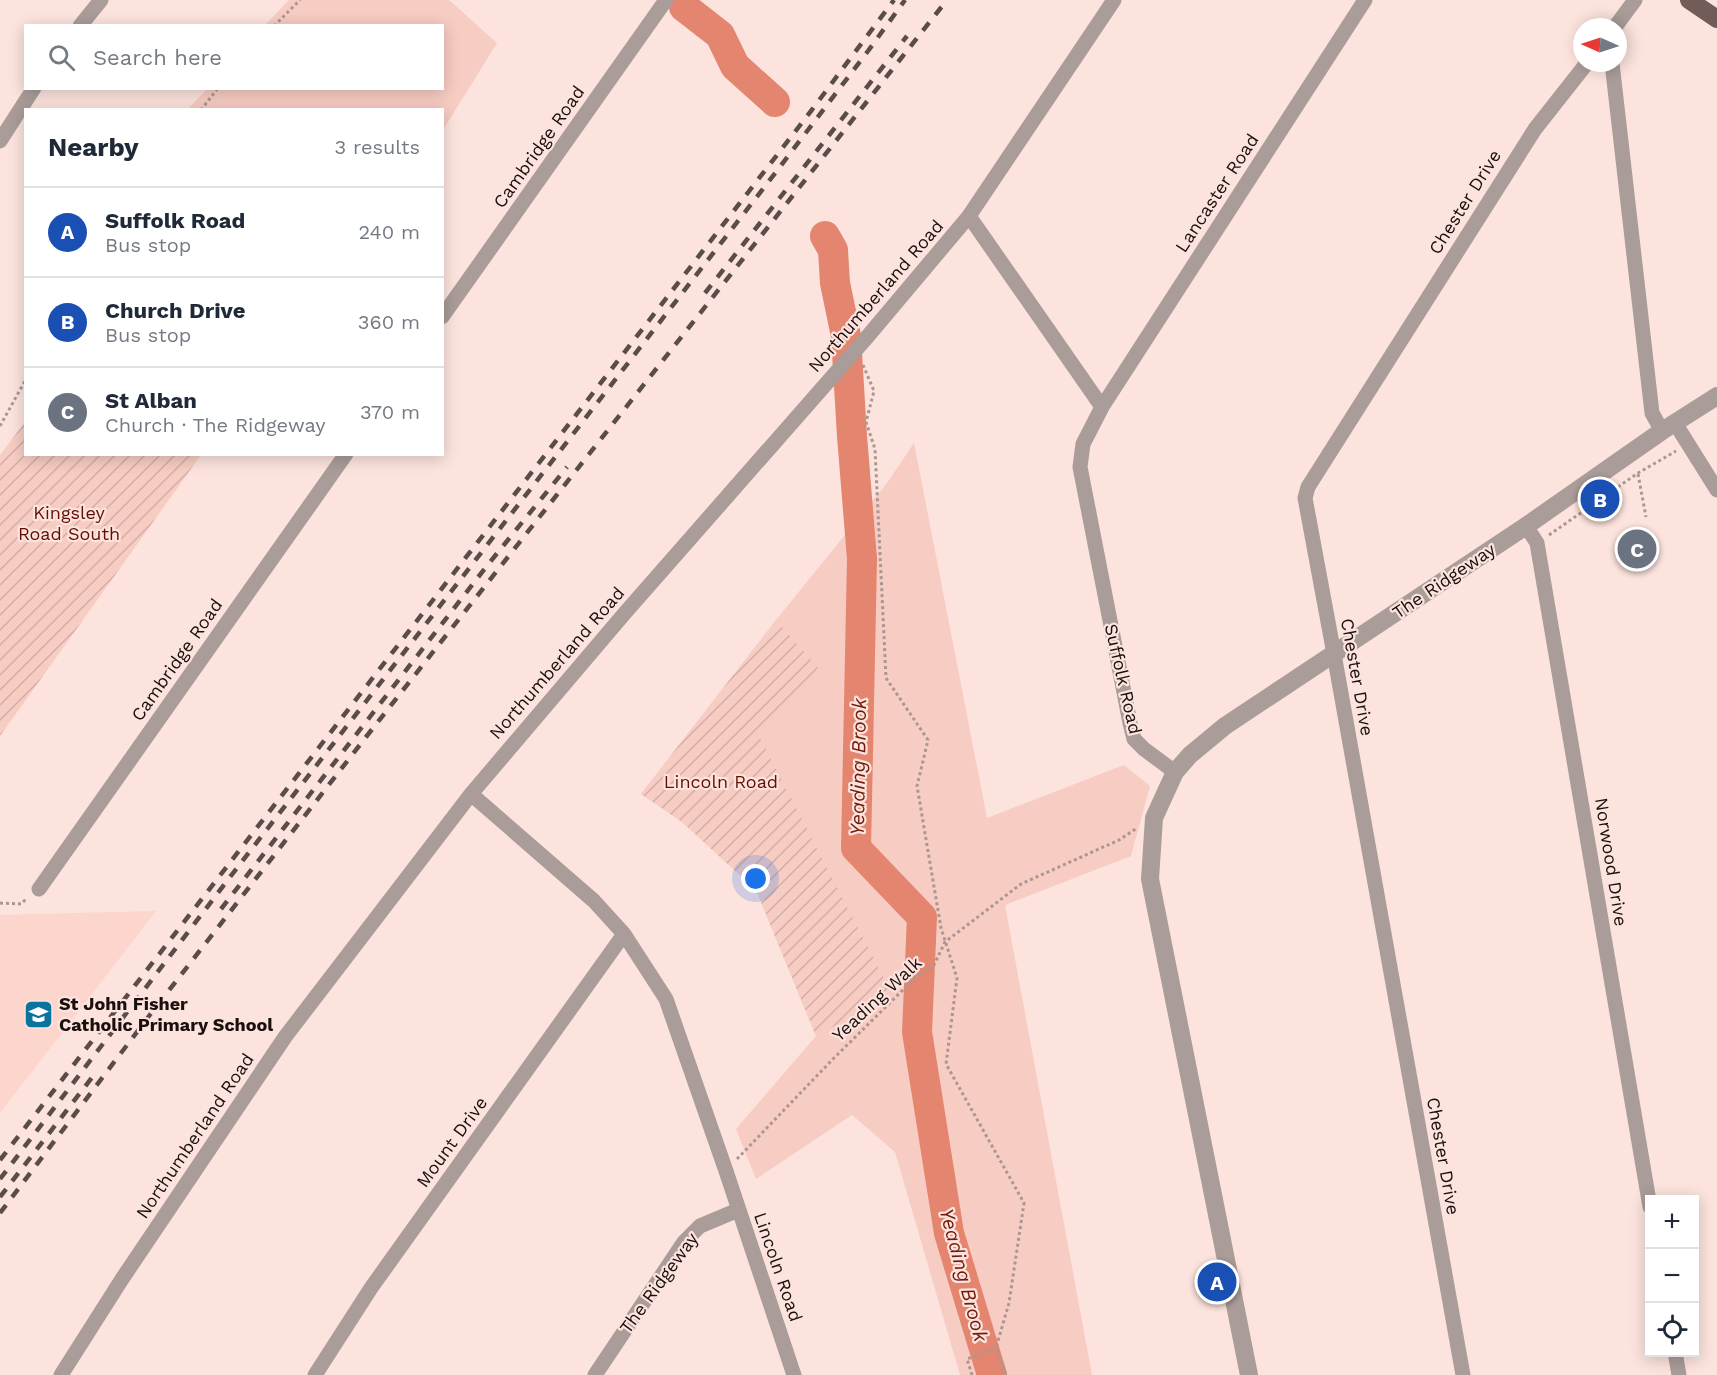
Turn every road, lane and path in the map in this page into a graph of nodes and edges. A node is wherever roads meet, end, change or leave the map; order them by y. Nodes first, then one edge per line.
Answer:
1 (101, 0) edge
2 (300, 0) edge
3 (666, 0) edge
4 (1114, 0) edge
5 (1365, 0) edge
6 (1635, 0) edge
7 (1689, 0) edge
8 (1622, 18) edge
9 (1717, 19) edge
10 (82, 24) edge
11 (276, 24) edge
12 (1580, 72) edge
13 (1613, 72) edge
14 (33, 90) edge
15 (216, 90) edge
16 (203, 108) edge
17 (0, 141) edge
18 (969, 216) junction
19 (444, 314) edge
20 (868, 358) dead end
21 (24, 383) edge
22 (1717, 396) edge
23 (1102, 407) junction
24 (0, 426) edge
25 (1669, 427) junction
26 (1688, 444) junction
27 (345, 456) edge
28 (1638, 473) junction
29 (1717, 490) edge
30 (1646, 517) dead end
31 (1526, 526) junction
32 (1537, 543) junction
33 (1334, 654) junction
34 (1175, 772) junction
35 (471, 794) junction
36 (1154, 818) junction
37 (39, 889) joint
38 (0, 903) edge
39 (624, 934) junction
40 (945, 942) junction
41 (726, 1171) junction
42 (1648, 1195) edge
43 (738, 1210) junction
44 (996, 1348) junction
45 (1676, 1357) edge
46 (61, 1375) edge
47 (315, 1375) edge
48 (595, 1375) edge
49 (794, 1375) edge
50 (972, 1375) edge
51 (1006, 1375) edge
52 (1249, 1375) edge
53 (1463, 1375) edge
54 (1679, 1375) edge

1 - 10 street
2 - 11 path
3 - 19 street, Cambridge Road
4 - 18 street, Northumberland Road
5 - 23 street, Lancaster Road
6 - 8 street
7 - 9 main road
12 - 33 street, Chester Drive
13 - 25 street
14 - 17 street
15 - 16 path
18 - 23 street
18 - 35 street, Northumberland Road
20 - 40 path
21 - 24 path
22 - 25 street, The Ridgeway
23 - 34 street, Suffolk Road
25 - 26 street
25 - 31 street, The Ridgeway
26 - 28 path
26 - 29 street
27 - 37 street, Cambridge Road
28 - 30 path
28 - 32 path
31 - 32 street, Norwood Drive
31 - 33 street, The Ridgeway
32 - 42 street, Norwood Drive
33 - 34 street, The Ridgeway
33 - 53 street, Chester Drive
34 - 36 street
35 - 39 street, Lincoln Road
35 - 46 street, Northumberland Road
36 - 40 path, Yeading Walk
36 - 52 street
37 - 38 path
39 - 41 street, Lincoln Road
39 - 47 street, Mount Drive
40 - 41 path, Yeading Walk
40 - 44 path
41 - 43 street, Lincoln Road
43 - 48 street, The Ridgeway
43 - 49 street, Lincoln Road
44 - 50 path
44 - 51 path
45 - 54 street

